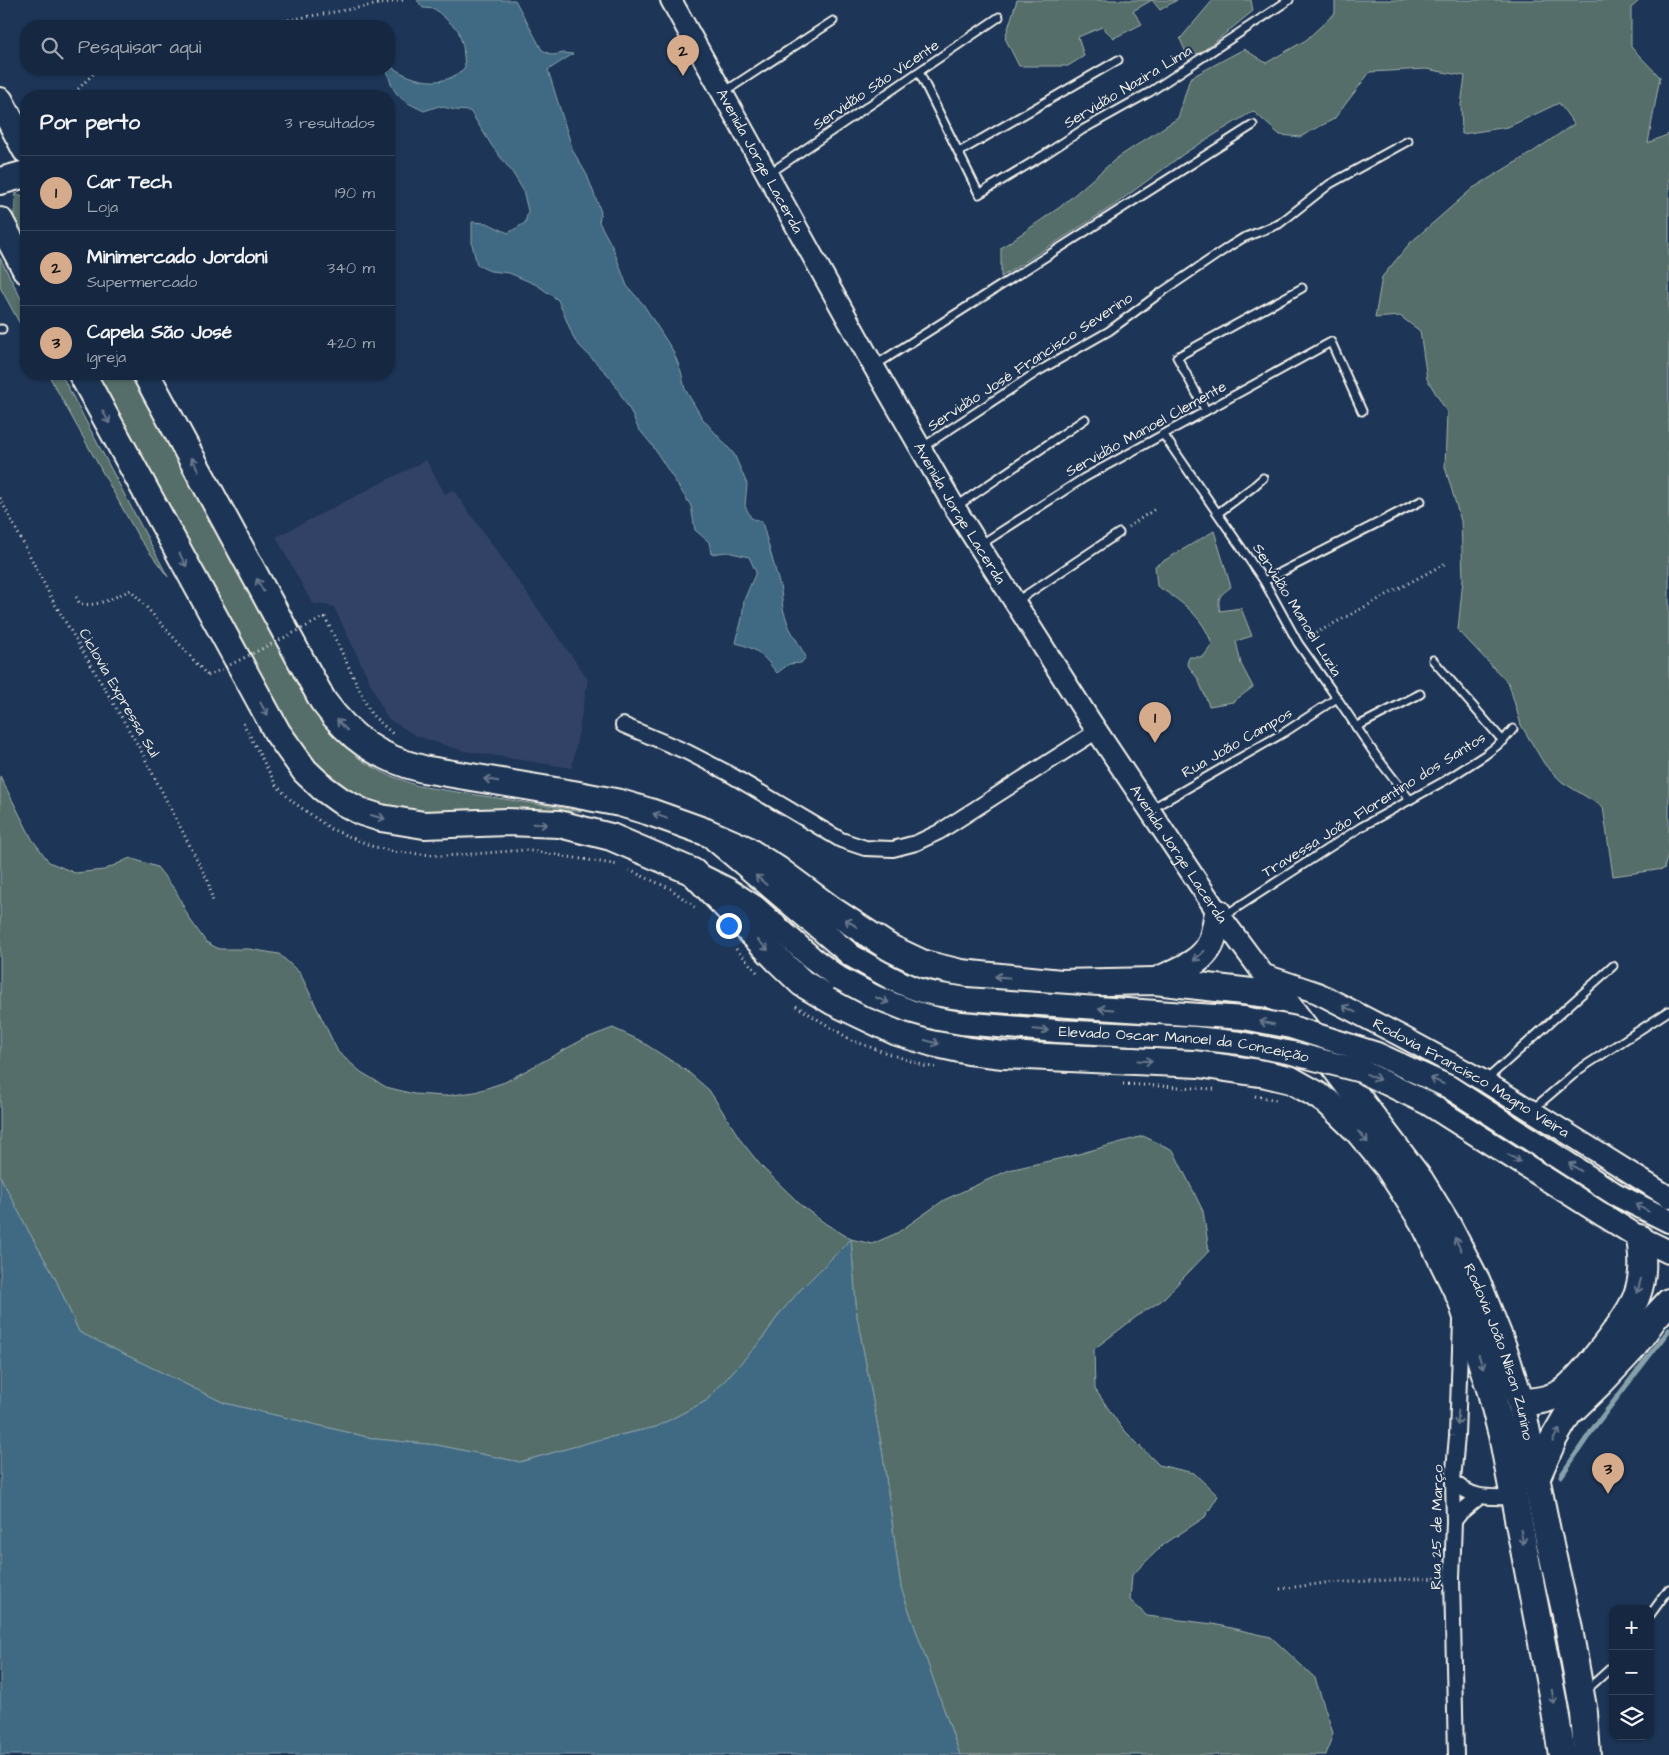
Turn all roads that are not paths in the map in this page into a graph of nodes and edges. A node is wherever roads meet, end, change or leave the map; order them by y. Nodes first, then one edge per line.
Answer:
1 (671, 0) edge
2 (1289, 0) edge
3 (999, 17) dead end
4 (833, 21) dead end
5 (1118, 60) dead end
6 (919, 72) junction
7 (722, 93) junction
8 (0, 101) edge
9 (1253, 125) dead end
10 (20, 139) edge
11 (1408, 141) dead end
12 (958, 152) junction
13 (767, 174) junction
14 (20, 176) edge
15 (0, 181) edge
16 (0, 221) edge
17 (20, 259) edge
18 (1302, 288) dead end
19 (874, 367) junction
20 (85, 380) edge
21 (149, 380) edge
22 (1206, 411) junction
23 (1362, 411) dead end
24 (1085, 419) dead end
25 (1163, 434) junction
26 (921, 449) junction
27 (1263, 478) dead end
28 (1421, 501) dead end
29 (955, 508) junction
30 (1218, 513) junction
31 (1119, 533) road end
32 (979, 546) junction
33 (1264, 581) junction
34 (1015, 602) junction
35 (1433, 660) dead end
36 (1420, 694) dead end
37 (1337, 698) junction
38 (623, 725) dead end
39 (1356, 727) junction
40 (1513, 730) dead end
41 (1097, 731) junction
42 (1503, 741) junction
43 (1410, 800) junction
44 (1149, 810) junction
45 (706, 832) junction
46 (693, 872) junction
47 (1219, 915) junction
48 (1612, 966) dead end
49 (1265, 975) junction
50 (1155, 981) junction
51 (1286, 1003) junction
52 (1669, 1011) edge
53 (1484, 1081) junction
54 (1531, 1111) junction
55 (1669, 1196) edge
56 (1669, 1221) edge
57 (1640, 1238) junction
58 (1669, 1252) edge
59 (1461, 1299) junction
60 (1669, 1302) edge
61 (1521, 1403) junction
62 (1536, 1479) junction
63 (1453, 1481) junction
64 (1478, 1497) junction
65 (1514, 1497) junction
66 (1454, 1521) junction
67 (1669, 1589) edge
68 (1654, 1610) edge
69 (1609, 1670) edge
70 (1580, 1690) junction
71 (1456, 1755) edge
72 (1562, 1755) edge
73 (1587, 1755) edge

1 - 7 main road, Avenida Jorge Lacerda
2 - 12 lane, Servidão Nazira Lima
3 - 6 lane, Servidão São Vicente
4 - 7 lane
5 - 12 lane
6 - 12 lane
6 - 13 lane, Servidão São Vicente
7 - 13 main road, Avenida Jorge Lacerda
8 - 10 highway
9 - 19 lane
11 - 26 lane, Servidão José Francisco Severino
13 - 19 main road, Avenida Jorge Lacerda
14 - 15 highway
16 - 17 highway
18 - 22 lane
19 - 26 main road, Avenida Jorge Lacerda
20 -> 46 highway
45 -> 21 highway
22 - 23 lane, Servidão Manoel Clemente
22 - 25 lane, Servidão Manoel Clemente
24 - 29 lane
25 - 30 lane, Servidão Manoel Luzia
25 - 32 lane, Servidão Manoel Clemente
26 - 29 main road, Avenida Jorge Lacerda
27 - 30 lane
28 - 33 lane
29 - 32 main road, Avenida Jorge Lacerda
30 - 33 lane, Servidão Manoel Luzia
31 - 34 lane
32 - 34 main road, Avenida Jorge Lacerda
33 - 37 lane, Servidão Manoel Luzia
34 - 41 main road, Avenida Jorge Lacerda
35 - 42 lane
36 - 39 lane
37 - 39 lane, Servidão Manoel Luzia
37 - 44 lane, Rua João Campos
38 - 41 street
39 - 43 lane, Servidão Manoel Luzia
40 - 42 lane, Travessa João Florentino dos Santos
41 - 44 main road, Avenida Jorge Lacerda
42 - 43 lane, Travessa João Florentino dos Santos
43 - 47 lane, Travessa João Florentino dos Santos
44 - 47 main road, Avenida Jorge Lacerda
50 -> 45 highway
56 -> 45 main road, Elevado Oscar Manoel da Conceição, bridge
46 -> 57 main road, Elevado Oscar Manoel da Conceição, bridge
46 -> 59 highway, Rodovia João Nilson Zunino
47 - 49 main road, Avenida Jorge Lacerda
47 -> 50 highway
48 - 53 lane
49 - 51 main road, Avenida Jorge Lacerda
53 -> 49 main road, Rodovia Francisco Magno Vieira
50 - 51 highway
61 -> 51 highway, Rodovia João Nilson Zunino
52 - 54 lane
53 - 54 main road, Rodovia Francisco Magno Vieira
54 - 55 main road, Rodovia Francisco Magno Vieira
57 - 58 main road, Elevado Oscar Manoel da Conceição
57 -> 61 highway
59 -> 63 street, Rua 25 de Março
59 -> 65 highway, Rodovia João Nilson Zunino
62 -> 60 highway
61 - 62 highway, Rodovia João Nilson Zunino
62 - 70 highway, Rodovia João Nilson Zunino
63 - 64 street
63 - 66 street, Rua 25 de Março
64 - 65 street
64 - 66 street
65 -> 72 highway, Rodovia João Nilson Zunino
66 - 71 street, Rua 25 de Março
67 - 68 lane
69 - 70 lane
70 - 73 highway, Rodovia João Nilson Zunino

